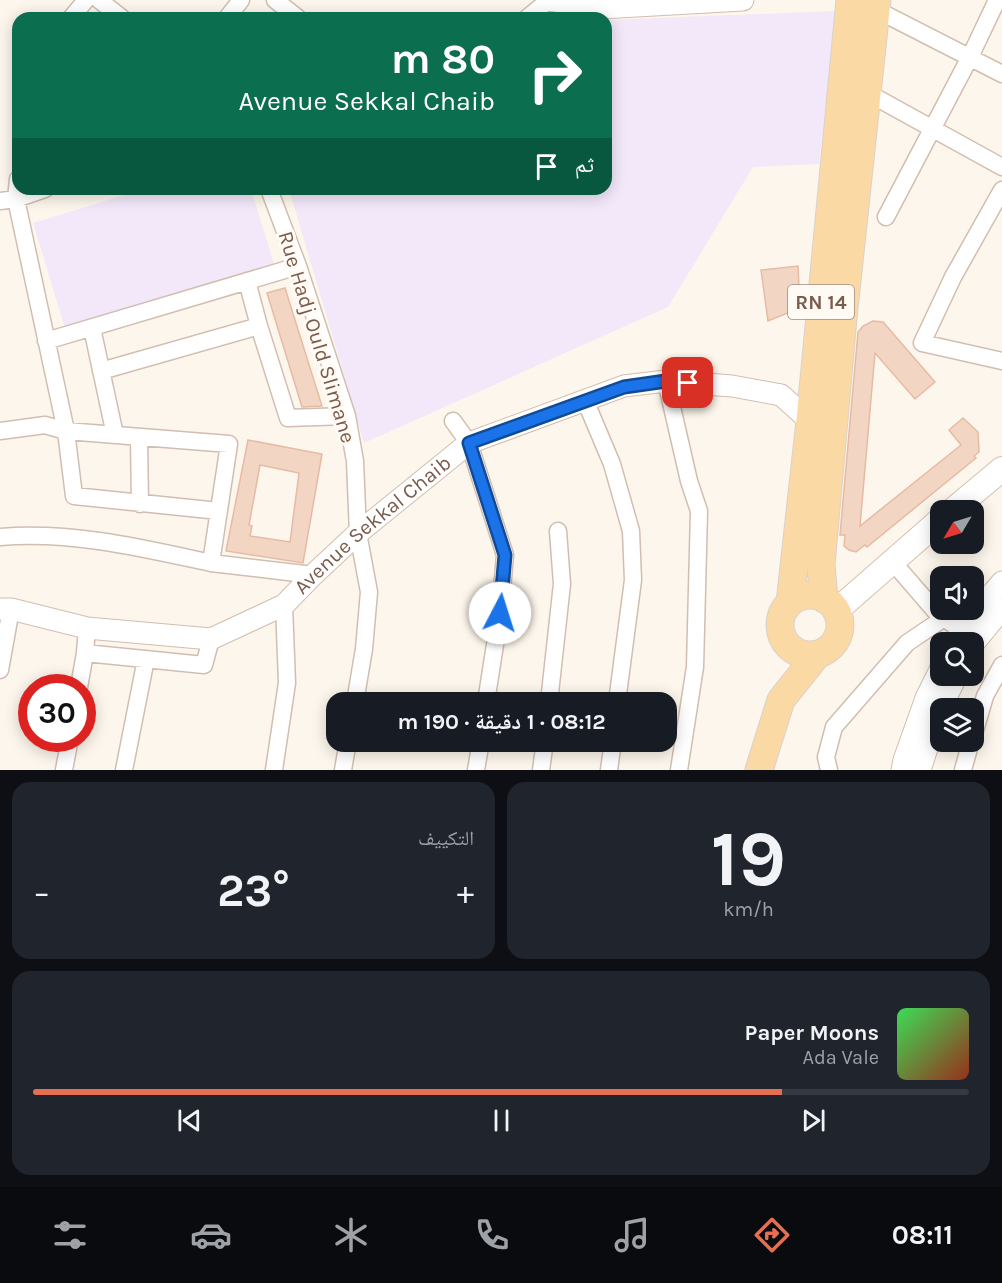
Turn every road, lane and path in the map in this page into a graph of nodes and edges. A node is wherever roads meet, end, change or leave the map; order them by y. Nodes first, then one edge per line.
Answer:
1 (86, 0) edge
2 (99, 0) edge
3 (241, 0) edge
4 (275, 0) edge
5 (743, 0) edge
6 (849, 0) edge
7 (997, 0) edge
8 (560, 1) edge
9 (870, 3) edge
10 (601, 4) edge
11 (76, 12) edge
12 (114, 12) edge
13 (232, 12) edge
14 (290, 12) edge
15 (539, 12) edge
16 (970, 57) junction
17 (1002, 74) edge
18 (866, 92) junction
19 (932, 128) junction
20 (1002, 166) edge
21 (1002, 190) edge
22 (25, 195) edge
23 (271, 195) edge
24 (8, 200) edge
25 (885, 217) dead end
26 (298, 266) junction
27 (247, 282) junction
28 (259, 326) junction
29 (92, 328) junction
30 (46, 341) junction
31 (1002, 361) edge
32 (101, 371) junction
33 (814, 379) junction
34 (666, 381) junction
35 (781, 394) junction
36 (585, 400) junction
37 (346, 416) junction
38 (453, 421) dead end
39 (810, 421) junction
40 (0, 431) edge
41 (66, 431) junction
42 (115, 435) junction
43 (139, 437) junction
44 (469, 443) junction
45 (1002, 469) edge
46 (965, 500) edge
47 (140, 504) junction
48 (219, 511) junction
49 (930, 529) edge
50 (558, 531) dead end
51 (358, 533) junction
52 (0, 537) edge
53 (892, 561) junction
54 (211, 563) junction
55 (313, 575) junction
56 (1002, 582) edge
57 (790, 603) junction
58 (284, 605) junction
59 (830, 605) junction
60 (5, 609) edge
61 (1002, 609) edge
62 (87, 628) junction
63 (957, 632) edge
64 (959, 632) edge
65 (960, 632) edge
66 (782, 636) junction
67 (930, 638) edge
68 (211, 639) junction
69 (85, 653) junction
70 (817, 655) junction
71 (146, 659) junction
72 (1002, 665) edge
73 (0, 670) edge
74 (81, 674) edge
75 (932, 686) edge
76 (357, 692) edge
77 (488, 692) edge
78 (550, 692) edge
79 (618, 692) edge
80 (984, 699) edge
81 (781, 700) junction
82 (930, 740) edge
83 (67, 752) edge
84 (346, 752) edge
85 (479, 752) edge
86 (543, 752) edge
87 (611, 752) edge
88 (968, 752) edge
89 (761, 767) edge
90 (64, 770) edge
91 (124, 770) edge
92 (274, 770) edge
93 (343, 770) edge
94 (477, 770) edge
95 (541, 770) edge
96 (609, 770) edge
97 (679, 770) edge
98 (829, 770) edge
99 (902, 770) edge
100 (920, 770) edge
101 (963, 770) edge

1 - 11 street
2 - 12 street
3 - 13 street
4 - 14 street
5 - 10 street
6 - 33 main road, RN 14
7 - 16 street
8 - 10 street
8 - 15 street
9 - 16 street
9 - 18 main road, RN 14
16 - 17 street
16 - 19 street
18 - 19 street
18 - 59 main road, RN 14
19 - 20 street
19 - 25 street
21 - 31 street
22 - 24 street
23 - 26 street, Rue Hadj Ould Slimane
24 - 30 street
26 - 27 street
26 - 37 street, Rue Hadj Ould Slimane
27 - 28 street
27 - 29 street
28 - 32 street
28 - 37 street
29 - 30 street
29 - 32 street
30 - 41 street
32 - 42 street
33 - 35 street
33 - 39 main road, RN 14
34 - 35 street, Avenue Sekkal Chaib
34 - 36 street, Avenue Sekkal Chaib
34 - 97 street
35 - 39 street
36 - 44 street, Avenue Sekkal Chaib
36 - 79 street
37 - 51 street, Rue Hadj Ould Slimane
38 - 44 street
39 - 57 main road, RN 14
40 - 41 street
41 - 42 street
41 - 47 street
42 - 43 street
43 - 47 street
43 - 48 street
44 - 51 street, Avenue Sekkal Chaib
44 - 77 street
45 - 46 main road
47 - 48 street
48 - 54 street
49 - 53 main road
50 - 78 street
51 - 55 street, Avenue Sekkal Chaib
51 - 76 street, Rue Hadj Ould Slimane
52 - 54 street
53 - 59 main road
53 - 63 street
54 - 55 street
55 - 58 street, Avenue Sekkal Chaib
56 - 64 street
57 - 59 main road
57 - 66 main road
58 - 68 street, Avenue Sekkal Chaib
58 - 92 street
59 - 70 main road
60 - 62 street
60 - 73 street
61 - 65 street
62 - 68 street
62 - 69 street
66 - 70 main road
66 - 81 main road
67 - 98 street
68 - 71 street
69 - 71 street
69 - 74 street
70 - 81 main road
71 - 91 street
72 - 80 street
75 - 99 street
81 - 89 main road
82 - 100 street
83 - 90 street
84 - 93 street
85 - 94 street
86 - 95 street
87 - 96 street
88 - 101 street

